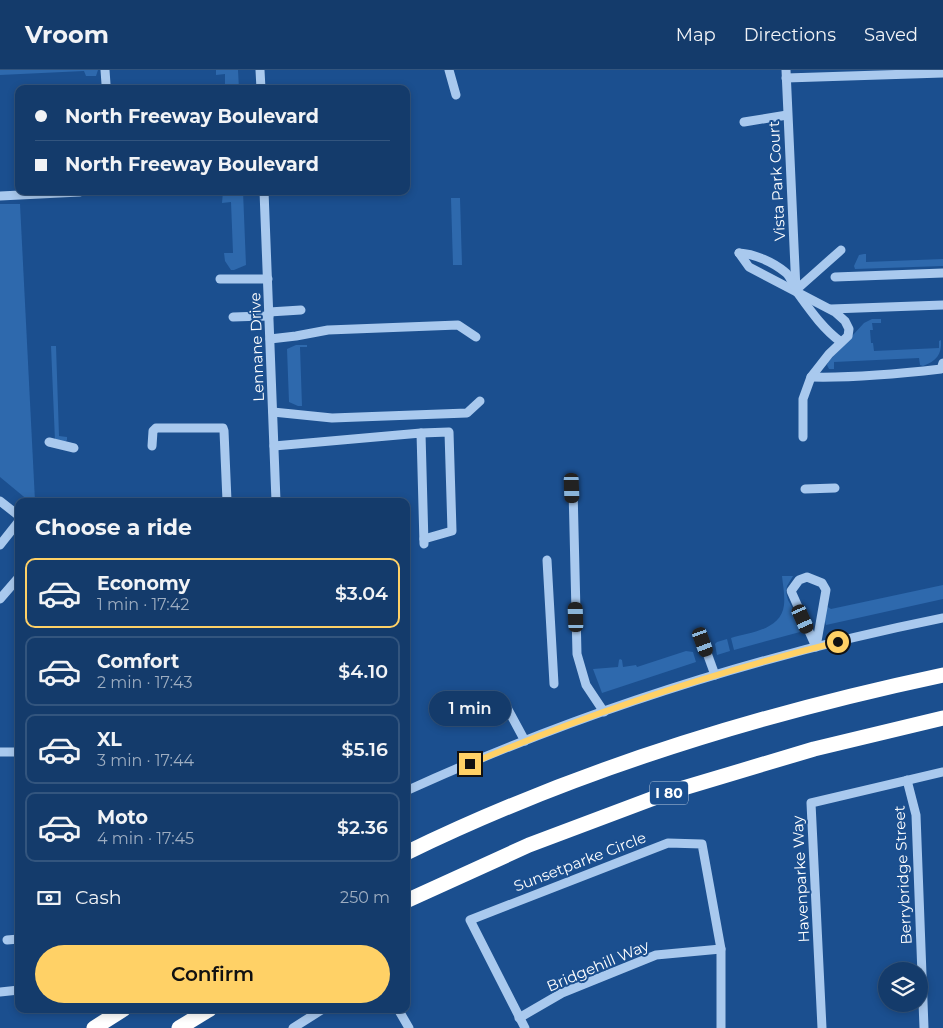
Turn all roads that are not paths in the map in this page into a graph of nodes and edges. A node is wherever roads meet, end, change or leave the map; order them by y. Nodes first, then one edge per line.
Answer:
1 (105, 70) edge
2 (260, 70) edge
3 (449, 70) edge
4 (919, 72) edge
5 (943, 72) edge
6 (786, 74) edge
7 (106, 84) dead end
8 (260, 85) edge
9 (456, 95) dead end
10 (788, 115) junction
11 (744, 122) dead end
12 (20, 195) edge
13 (264, 195) edge
14 (0, 196) edge
15 (842, 250) dead end
16 (943, 273) edge
17 (835, 278) dead end
18 (220, 279) dead end
19 (268, 279) junction
20 (796, 290) junction
21 (943, 305) edge
22 (831, 309) junction
23 (301, 310) dead end
24 (269, 314) junction
25 (233, 317) dead end
26 (476, 337) dead end
27 (270, 339) junction
28 (844, 339) junction
29 (943, 363) edge
30 (811, 377) junction
31 (480, 401) dead end
32 (273, 412) junction
33 (421, 433) junction
34 (803, 437) dead end
35 (49, 442) dead end
36 (152, 446) dead end
37 (274, 446) junction
38 (74, 448) dead end
39 (572, 488) dead end
40 (835, 488) dead end
41 (805, 489) dead end
42 (227, 498) edge
43 (276, 498) edge
44 (0, 501) edge
45 (15, 513) edge
46 (15, 526) edge
47 (0, 545) edge
48 (547, 560) dead end
49 (15, 582) edge
50 (0, 599) edge
51 (943, 618) edge
52 (703, 642) dead end
53 (816, 647) junction
54 (715, 675) junction
55 (943, 675) edge
56 (554, 684) dead end
57 (504, 702) dead end
58 (604, 712) junction
59 (943, 718) edge
60 (525, 741) junction
61 (0, 752) edge
62 (15, 752) edge
63 (943, 772) edge
64 (907, 780) junction
65 (410, 789) edge
66 (410, 851) edge
67 (410, 899) edge
68 (15, 939) edge
69 (7, 940) dead end
70 (720, 949) junction
71 (15, 990) edge
72 (0, 992) edge
73 (118, 1013) edge
74 (203, 1013) edge
75 (317, 1013) edge
76 (401, 1013) edge
77 (519, 1018) junction
78 (298, 1027) edge
79 (94, 1028) edge
80 (179, 1028) edge
81 (410, 1028) edge
82 (525, 1028) edge
83 (721, 1028) edge
84 (822, 1028) edge
85 (924, 1028) edge

1 - 7 street
2 - 8 street
3 - 9 street
4 - 5 street
4 - 6 street
6 - 10 street, Vista Park Court
10 - 11 street
10 - 20 street, Vista Park Court
12 - 14 street
13 - 19 street, Lennane Drive
15 - 20 street
16 - 17 street
18 - 19 street
19 - 24 street, Lennane Drive
20 - 20 street
20 - 22 street
20 - 28 street
21 - 22 street
22 - 28 street
23 - 24 street
24 - 25 street
24 - 27 street, Lennane Drive
26 - 27 street
27 - 32 street, Lennane Drive
28 - 30 street
29 - 30 street
30 - 34 street
31 - 32 street
32 - 37 street, Lennane Drive
33 - 33 street
33 - 37 street
35 - 38 street
36 - 42 street
37 - 43 street, Lennane Drive
39 - 58 street
40 - 41 street
44 - 45 street
46 - 47 street
48 - 56 street
49 - 50 street
51 - 53 street
52 - 54 street
53 - 53 street
53 - 54 street
54 - 58 street
55 - 66 highway
57 - 60 street
58 - 60 street
59 - 67 highway, I 80
60 - 65 street
61 - 62 street
63 - 64 street, Havenparke Way
64 - 84 street, Havenparke Way
64 - 85 street, Berrybridge Street
68 - 69 street
70 - 77 street, Bridgehill Way
70 - 77 street, Sunsetparke Circle
70 - 83 street
71 - 72 street
73 - 79 highway
74 - 80 highway
75 - 78 street
76 - 81 street
77 - 82 street

